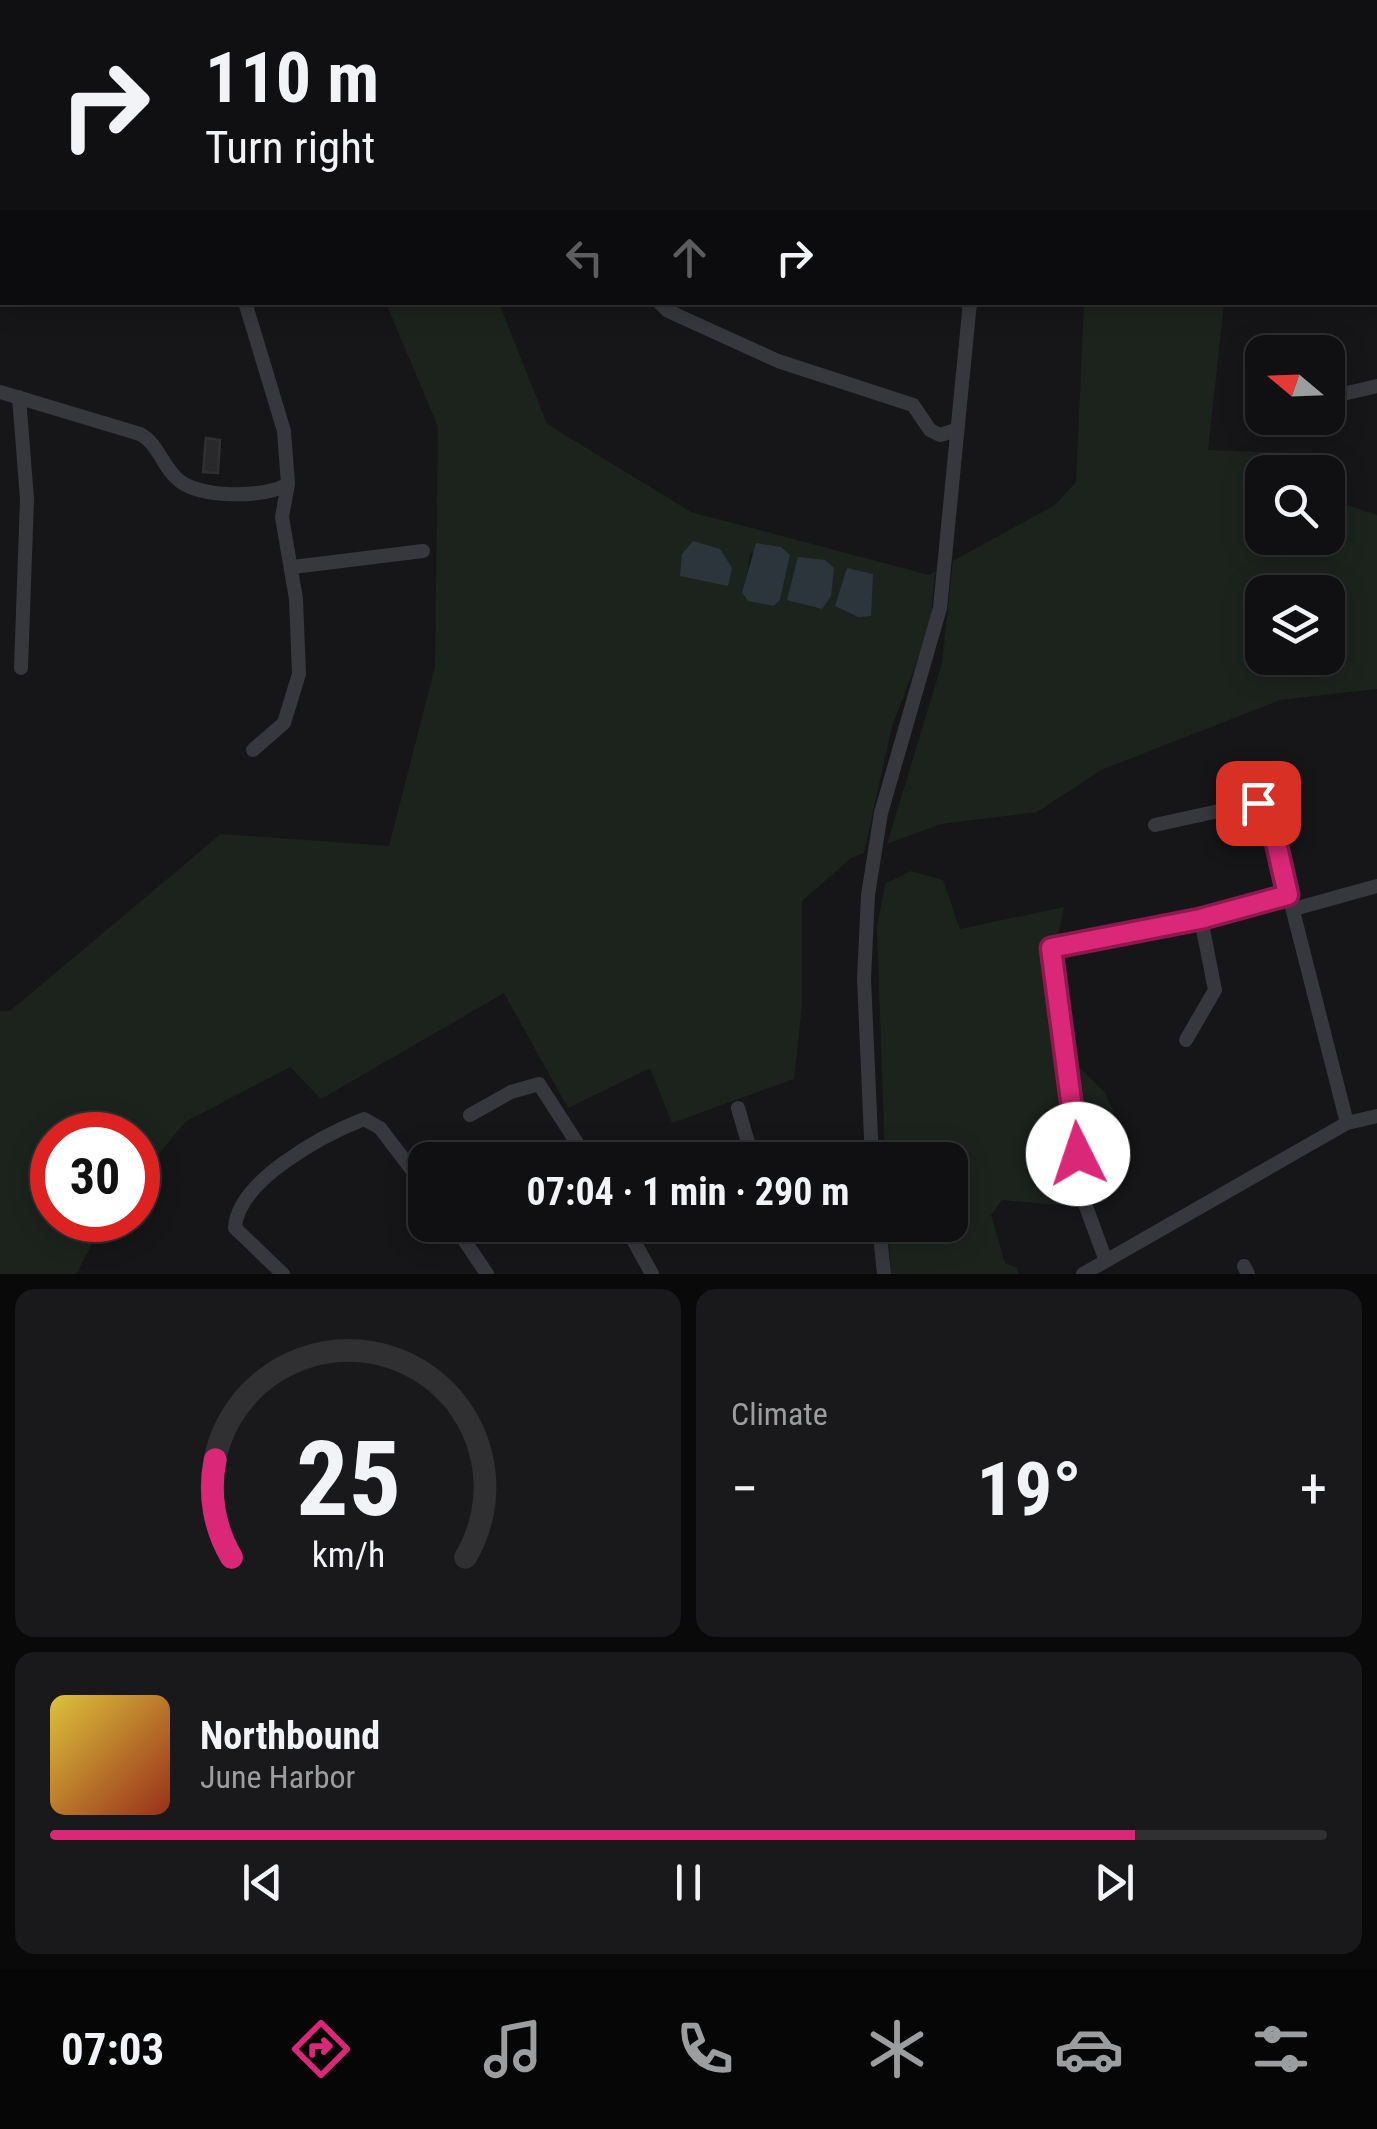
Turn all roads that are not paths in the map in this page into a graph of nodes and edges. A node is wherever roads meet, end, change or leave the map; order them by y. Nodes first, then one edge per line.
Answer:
1 (246, 305) edge
2 (662, 305) edge
3 (970, 305) edge
4 (1377, 386) edge
5 (0, 392) edge
6 (1345, 393) edge
7 (19, 397) junction
8 (956, 430) junction
9 (288, 484) junction
10 (424, 551) dead end
11 (293, 567) junction
12 (21, 668) dead end
13 (253, 750) dead end
14 (1155, 825) dead end
15 (1377, 886) edge
16 (1291, 902) junction
17 (1200, 919) junction
18 (1186, 1040) dead end
19 (738, 1108) dead end
20 (470, 1116) dead end
21 (1377, 1116) edge
22 (1347, 1123) junction
23 (576, 1142) edge
24 (748, 1142) edge
25 (871, 1142) edge
26 (408, 1165) edge
27 (465, 1242) edge
28 (634, 1242) edge
29 (881, 1242) edge
30 (1106, 1261) junction
31 (283, 1274) edge
32 (487, 1274) edge
33 (652, 1274) edge
34 (884, 1274) edge
35 (1083, 1274) edge

1 - 9 street
2 - 8 street
3 - 8 street
4 - 6 street
5 - 7 street
7 - 9 street
7 - 12 street
8 - 25 street
9 - 11 street
10 - 11 street
11 - 13 street
14 - 16 street
15 - 16 street
16 - 17 street
16 - 22 street
17 - 18 street
17 - 30 street
19 - 24 street
20 - 23 street
21 - 22 street
22 - 30 street
26 - 31 street
27 - 32 street
28 - 33 street
29 - 34 street
30 - 35 street

